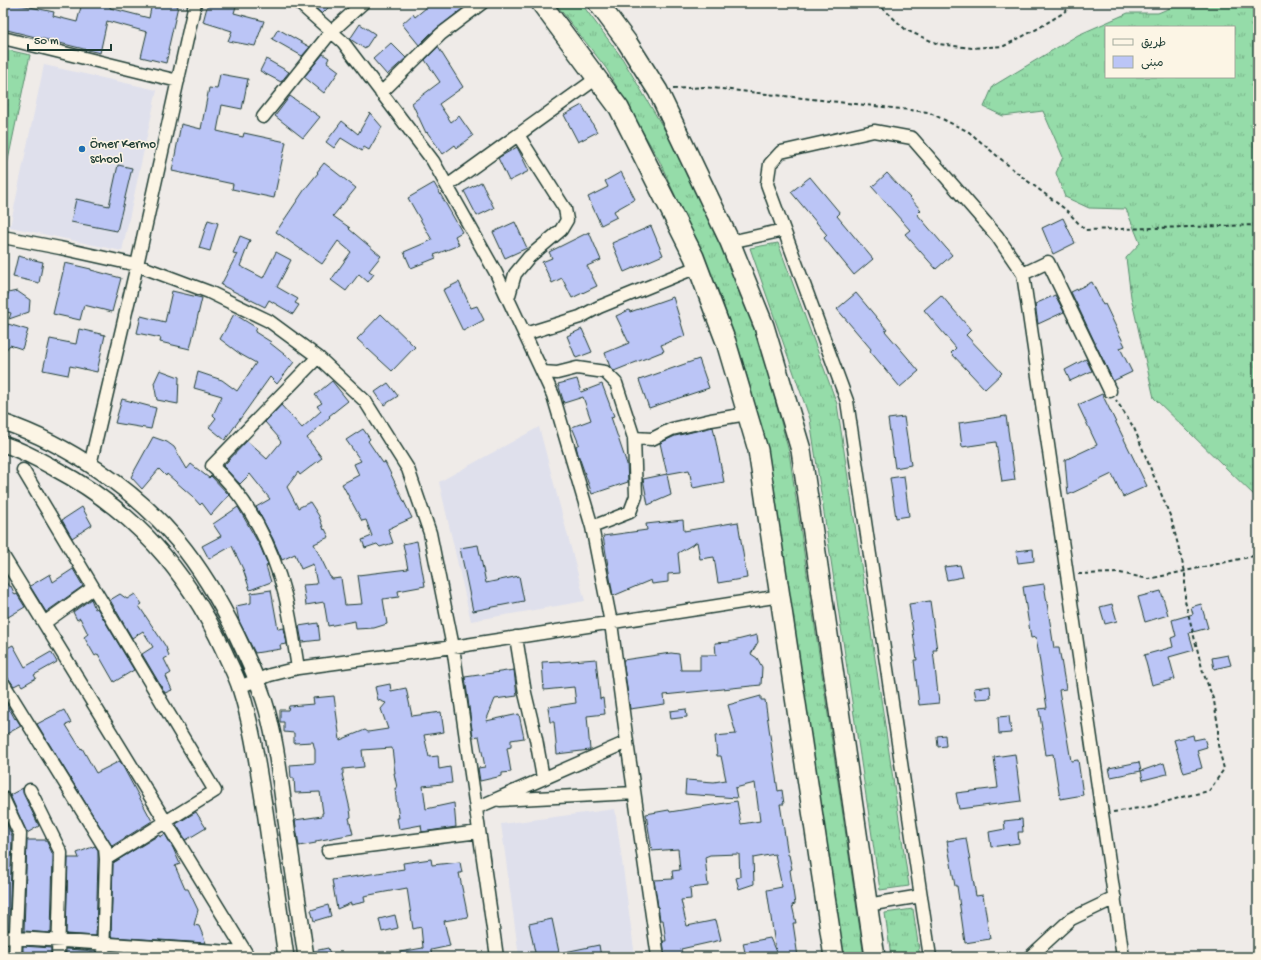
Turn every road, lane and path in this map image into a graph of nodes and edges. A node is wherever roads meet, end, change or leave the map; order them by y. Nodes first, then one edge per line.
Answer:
1 (195, 3) edge
2 (298, 3) edge
3 (363, 3) edge
4 (482, 3) edge
5 (541, 3) edge
6 (598, 3) edge
7 (877, 3) edge
8 (1074, 3) edge
9 (331, 32) junction
10 (3, 38) edge
11 (597, 78) junction
12 (178, 81) junction
13 (658, 91) junction
14 (381, 93) junction
15 (263, 117) dead end
16 (518, 135) junction
17 (447, 186) junction
18 (1258, 225) edge
19 (784, 230) junction
20 (3, 237) edge
21 (730, 242) junction
22 (137, 266) junction
23 (697, 267) junction
24 (1023, 274) junction
25 (508, 299) junction
26 (525, 334) junction
27 (318, 357) junction
28 (543, 372) junction
29 (1110, 391) joint
30 (747, 414) junction
31 (3, 422) edge
32 (634, 438) junction
33 (3, 444) edge
34 (90, 465) junction
35 (22, 470) dead end
36 (592, 527) junction
37 (3, 556) edge
38 (1258, 556) edge
39 (1185, 572) junction
40 (1067, 575) junction
41 (93, 588) junction
42 (781, 596) junction
43 (44, 623) junction
44 (611, 623) junction
45 (516, 637) junction
46 (453, 647) junction
47 (298, 668) junction
48 (257, 680) junction
49 (3, 683) edge
50 (239, 686) junction
51 (626, 742) junction
52 (543, 778) junction
53 (30, 790) dead end
54 (634, 793) junction
55 (3, 798) edge
56 (491, 801) junction
57 (476, 808) junction
58 (1102, 814) junction
59 (166, 822) junction
60 (480, 832) junction
61 (328, 851) dead end
62 (106, 859) junction
63 (921, 896) junction
64 (297, 898) junction
65 (1115, 898) junction
66 (278, 901) junction
67 (867, 905) junction
68 (9, 937) edge
69 (59, 940) junction
70 (103, 944) junction
71 (158, 952) edge
72 (202, 954) edge
73 (15, 957) edge
74 (58, 957) edge
75 (103, 957) edge
76 (286, 957) edge
77 (306, 957) edge
78 (497, 957) edge
79 (658, 957) edge
80 (834, 957) edge
81 (875, 957) edge
82 (930, 957) edge
83 (1030, 957) edge
84 (1123, 957) edge

1 - 12 street
2 - 9 street
3 - 9 street
4 - 14 street
5 - 11 main road
6 - 13 main road
7 - 8 path
9 - 14 street
9 - 15 street
10 - 12 street
11 - 16 street
11 - 23 main road
12 - 22 street
13 - 18 path
13 - 21 main road
14 - 17 street
16 - 17 street
16 - 25 street
17 - 25 street
19 - 21 street
19 - 24 street
19 - 63 street
20 - 22 street
21 - 67 main road
22 - 27 street
22 - 34 street
23 - 26 street
23 - 30 main road
24 - 29 street
24 - 40 street
25 - 26 street
26 - 28 street
27 - 46 street
27 - 47 street
28 - 32 street
28 - 36 street
29 - 39 path
30 - 32 street
30 - 42 main road
31 - 34 street
32 - 36 street
33 - 50 street
34 - 48 street
35 - 41 street
36 - 44 street
37 - 43 street
38 - 39 path
39 - 40 path
39 - 58 path
40 - 58 street
41 - 43 street
41 - 59 street
42 - 44 street
42 - 80 main road
43 - 59 street
44 - 45 street
44 - 51 street
45 - 46 street
45 - 52 street
46 - 47 street
46 - 57 street
47 - 48 street
48 - 50 street
48 - 64 street
49 - 62 street
50 - 66 street
51 - 52 street
51 - 54 street
52 - 56 street
53 - 69 street
54 - 56 street
54 - 79 street
55 - 68 street
56 - 57 street
57 - 60 street
58 - 65 street
59 - 62 street
59 - 72 street
60 - 61 street
60 - 78 street
62 - 70 street
63 - 67 street
63 - 82 street
64 - 66 street
64 - 77 street
65 - 83 street
65 - 84 street
66 - 76 street
67 - 81 main road
68 - 69 street
68 - 73 street
69 - 70 street
69 - 74 street
70 - 71 street
70 - 75 street
71 - 72 street

